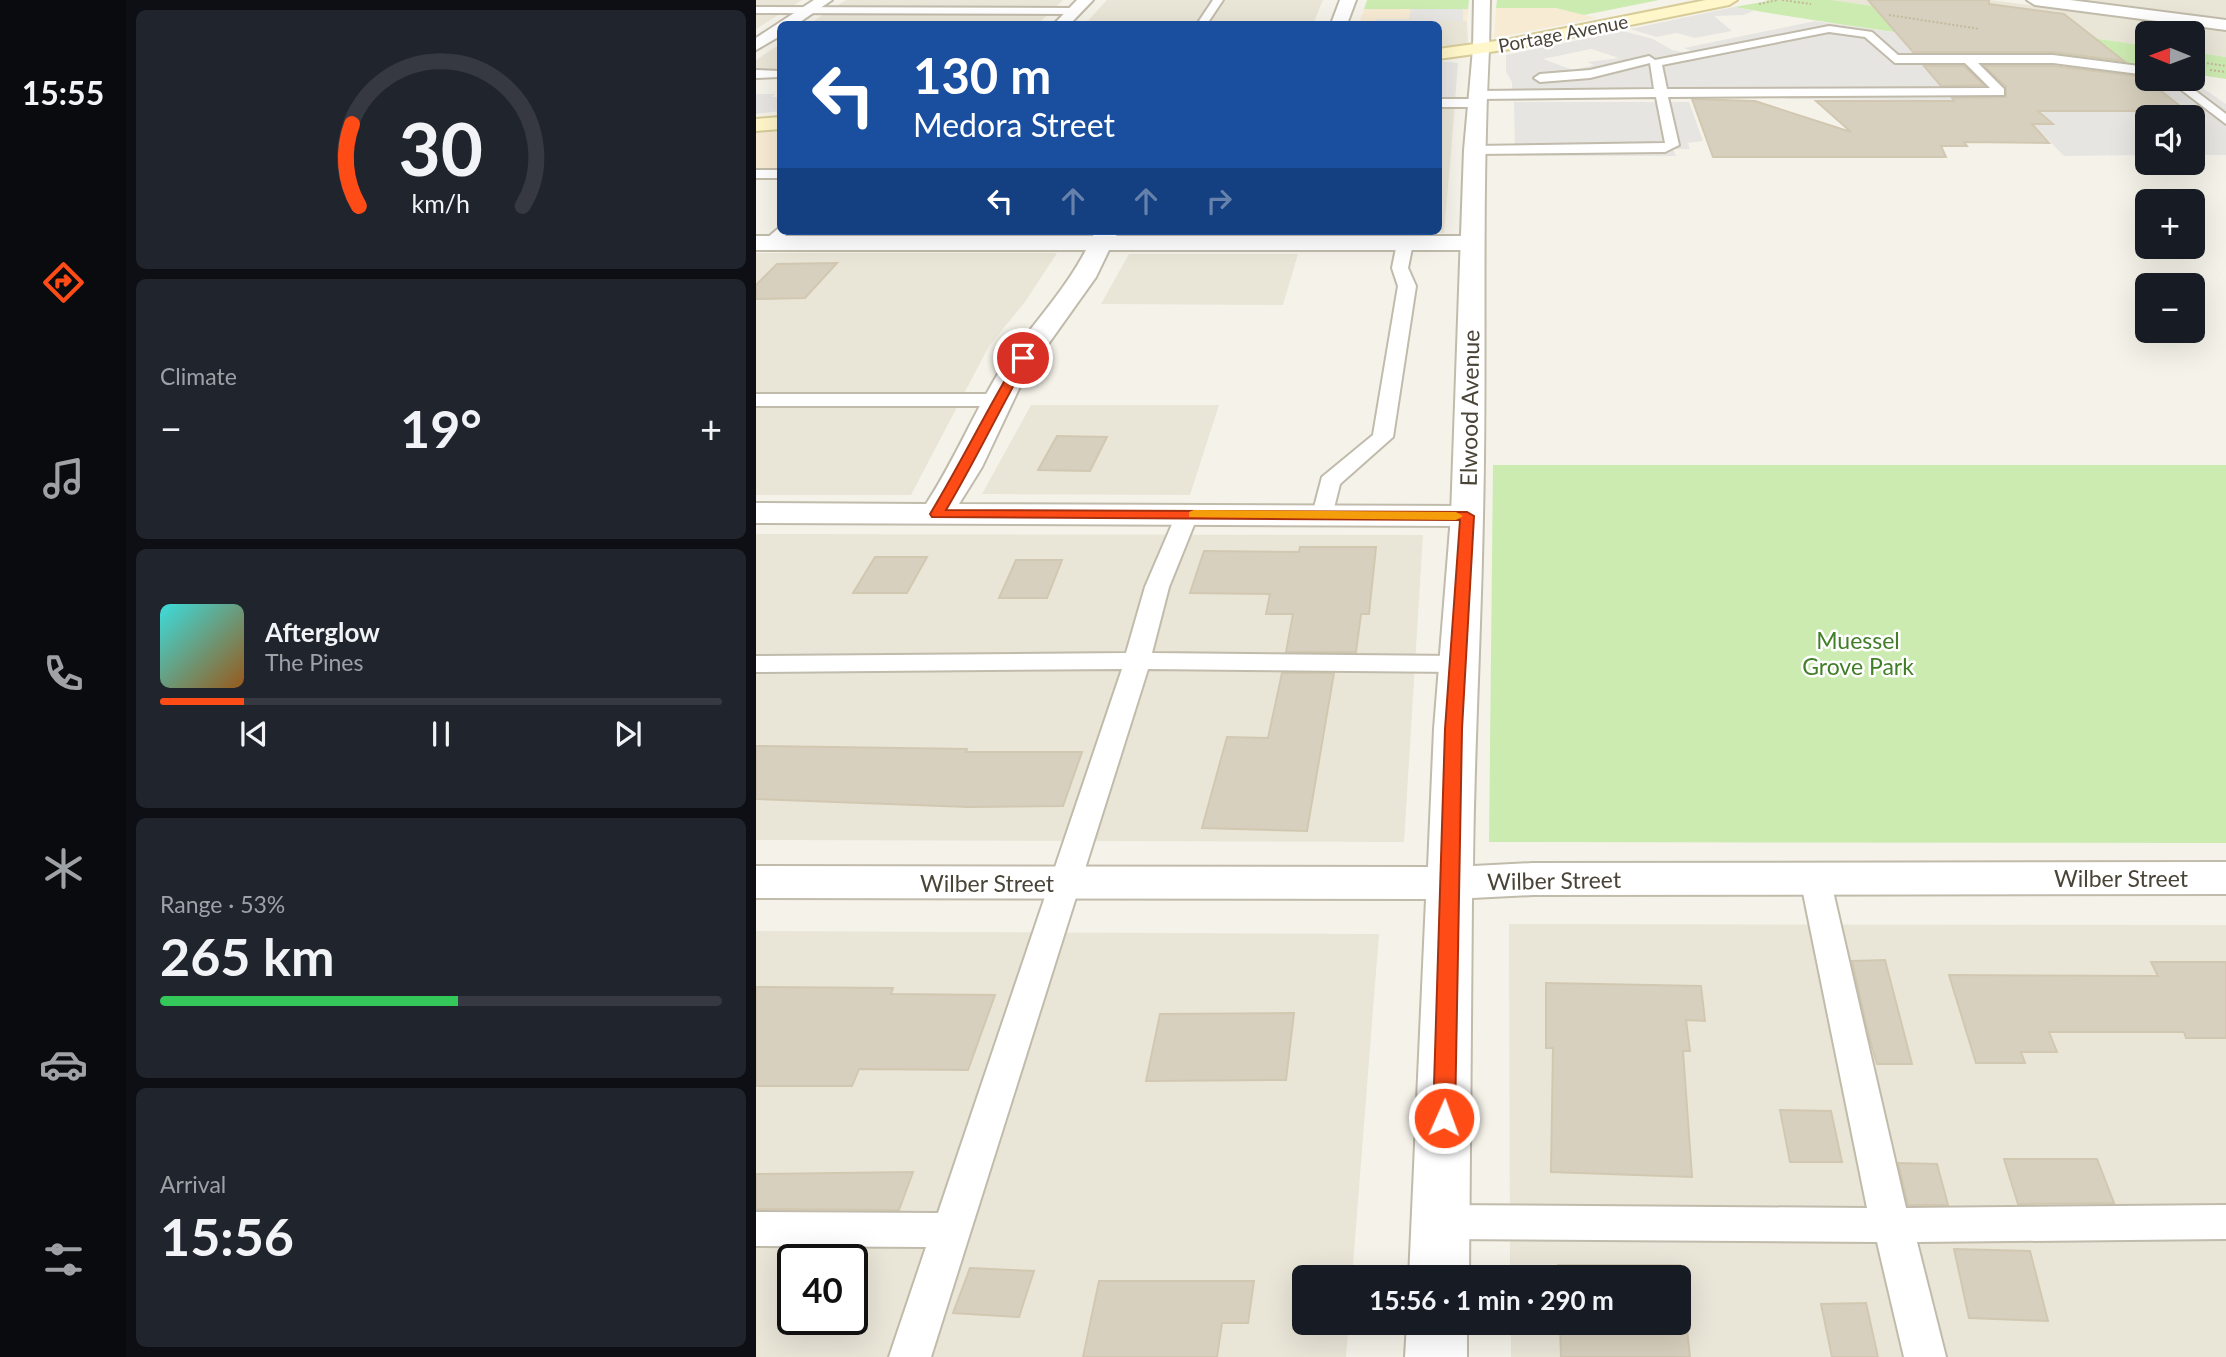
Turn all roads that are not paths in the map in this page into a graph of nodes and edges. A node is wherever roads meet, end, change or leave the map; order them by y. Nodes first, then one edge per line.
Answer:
1 (824, 0) edge
2 (956, 0) edge
3 (1218, 0) edge
4 (1348, 0) edge
5 (1482, 0) edge
6 (2035, 0) edge
7 (1725, 1) edge
8 (1080, 6) edge
9 (756, 10) edge
10 (808, 10) junction
11 (942, 11) junction
12 (792, 21) edge
13 (928, 21) edge
14 (1065, 21) edge
15 (1204, 21) edge
16 (1340, 21) edge
17 (2226, 25) edge
18 (777, 31) edge
19 (756, 45) edge
20 (1481, 49) junction
21 (1442, 54) edge
22 (1968, 59) junction
23 (1649, 60) dead end
24 (2135, 69) edge
25 (756, 74) edge
26 (777, 74) edge
27 (1522, 78) dead end
28 (2189, 91) edge
29 (1661, 93) junction
30 (1477, 99) junction
31 (1442, 103) edge
32 (2226, 120) edge
33 (777, 122) edge
34 (756, 125) edge
35 (1474, 150) junction
36 (756, 174) edge
37 (777, 174) edge
38 (1104, 237) edge
39 (1291, 237) edge
40 (769, 239) edge
41 (1405, 243) junction
42 (1472, 243) junction
43 (756, 400) edge
44 (998, 400) junction
45 (756, 513) edge
46 (936, 514) junction
47 (1187, 514) junction
48 (1323, 515) junction
49 (1467, 516) junction
50 (1138, 661) junction
51 (756, 664) edge
52 (1458, 664) junction
53 (1815, 878) junction
54 (2226, 878) edge
55 (756, 882) edge
56 (1451, 883) junction
57 (1066, 884) junction
58 (1441, 1222) junction
59 (2226, 1222) edge
60 (1892, 1225) junction
61 (756, 1229) edge
62 (952, 1230) junction
63 (1439, 1265) edge
64 (1437, 1335) edge
65 (910, 1357) edge
66 (1436, 1357) edge
67 (1925, 1357) edge

1 - 10 street
2 - 11 lane
3 - 15 lane
4 - 16 street
5 - 20 street, Elwood Avenue
6 - 17 street
7 - 20 main road, Portage Avenue
8 - 11 lane
8 - 14 street
9 - 10 lane
10 - 11 lane
10 - 12 street
11 - 13 lane
18 - 19 street
20 - 21 main road, Portage Avenue
20 - 30 street, Elwood Avenue
22 - 24 lane
22 - 29 lane
22 - 29 lane
23 - 27 lane
25 - 26 lane
28 - 32 lane
29 - 30 lane
29 - 35 lane
30 - 31 lane
30 - 35 street, Elwood Avenue
33 - 34 main road
35 - 42 street, Elwood Avenue
36 - 37 lane
38 - 39 street
38 - 40 street
38 - 44 street
39 - 41 street
41 - 42 street
41 - 48 lane
42 - 49 street, Elwood Avenue
43 - 44 lane
44 - 46 street
45 - 46 street
46 - 47 street
47 - 48 street
47 - 50 lane
48 - 49 street
49 - 52 street, Elwood Avenue
50 - 51 lane
50 - 52 lane
50 - 57 lane
52 - 56 street, Elwood Avenue
53 - 54 street, Wilber Street
53 - 56 street, Wilber Street
53 - 60 lane
55 - 57 street, Wilber Street
56 - 57 street, Wilber Street
56 - 58 street, Elwood Avenue
57 - 62 lane
58 - 60 lane
58 - 63 street, Elwood Avenue
59 - 60 lane
60 - 67 lane
61 - 62 lane
62 - 65 lane
64 - 66 street

